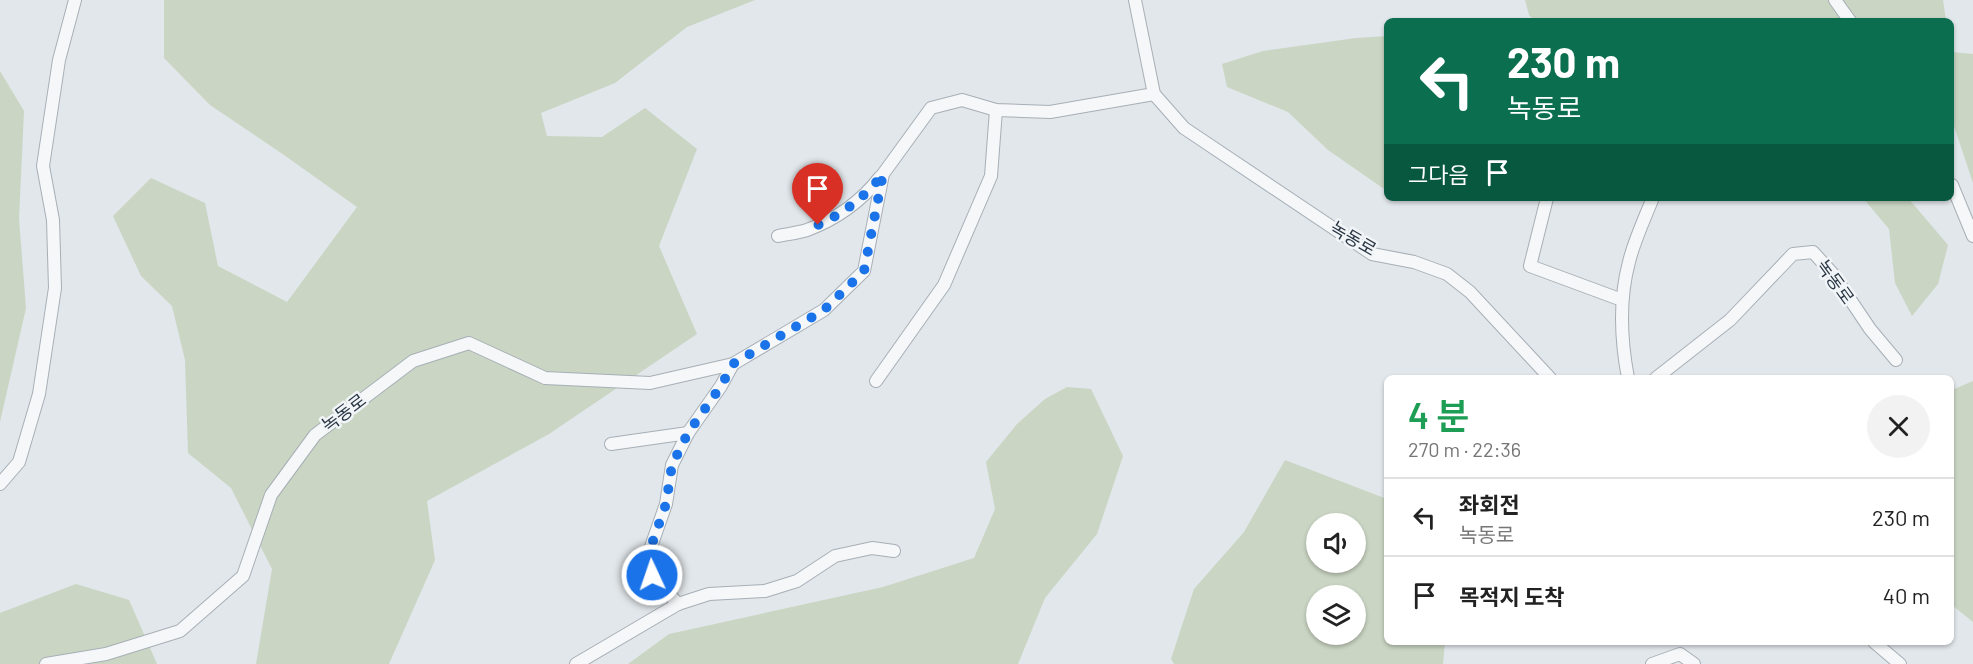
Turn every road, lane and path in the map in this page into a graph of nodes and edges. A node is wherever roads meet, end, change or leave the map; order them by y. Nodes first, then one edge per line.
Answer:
1 (75, 0) edge
2 (1135, 0) edge
3 (1835, 0) edge
4 (1848, 18) edge
5 (1154, 94) junction
6 (996, 111) junction
7 (883, 174) junction
8 (1954, 190) edge
9 (1546, 201) edge
10 (1652, 201) edge
11 (778, 236) dead end
12 (1973, 236) edge
13 (1622, 300) junction
14 (1896, 360) dead end
15 (733, 364) junction
16 (1547, 375) edge
17 (1627, 375) edge
18 (1660, 375) edge
19 (876, 381) dead end
20 (688, 433) junction
21 (611, 444) dead end
22 (0, 484) edge
23 (894, 551) dead end
24 (678, 604) junction
25 (1878, 645) edge
26 (46, 664) edge
27 (576, 664) edge
28 (1652, 664) edge
29 (1694, 664) edge
30 (1900, 664) edge

1 - 22 street
2 - 5 street, 녹동로
3 - 4 street
5 - 6 street, 녹동로
5 - 16 street, 녹동로
6 - 7 street, 녹동로
6 - 19 street
7 - 11 street, 녹동로
7 - 15 street, 녹동로
8 - 12 street
9 - 13 street
10 - 13 street
13 - 17 street
14 - 18 street, 녹동로
15 - 20 street, 녹동로
15 - 26 street, 녹동로
20 - 21 street
20 - 24 street, 녹동로
23 - 24 street
24 - 27 street
25 - 30 street
28 - 29 street

